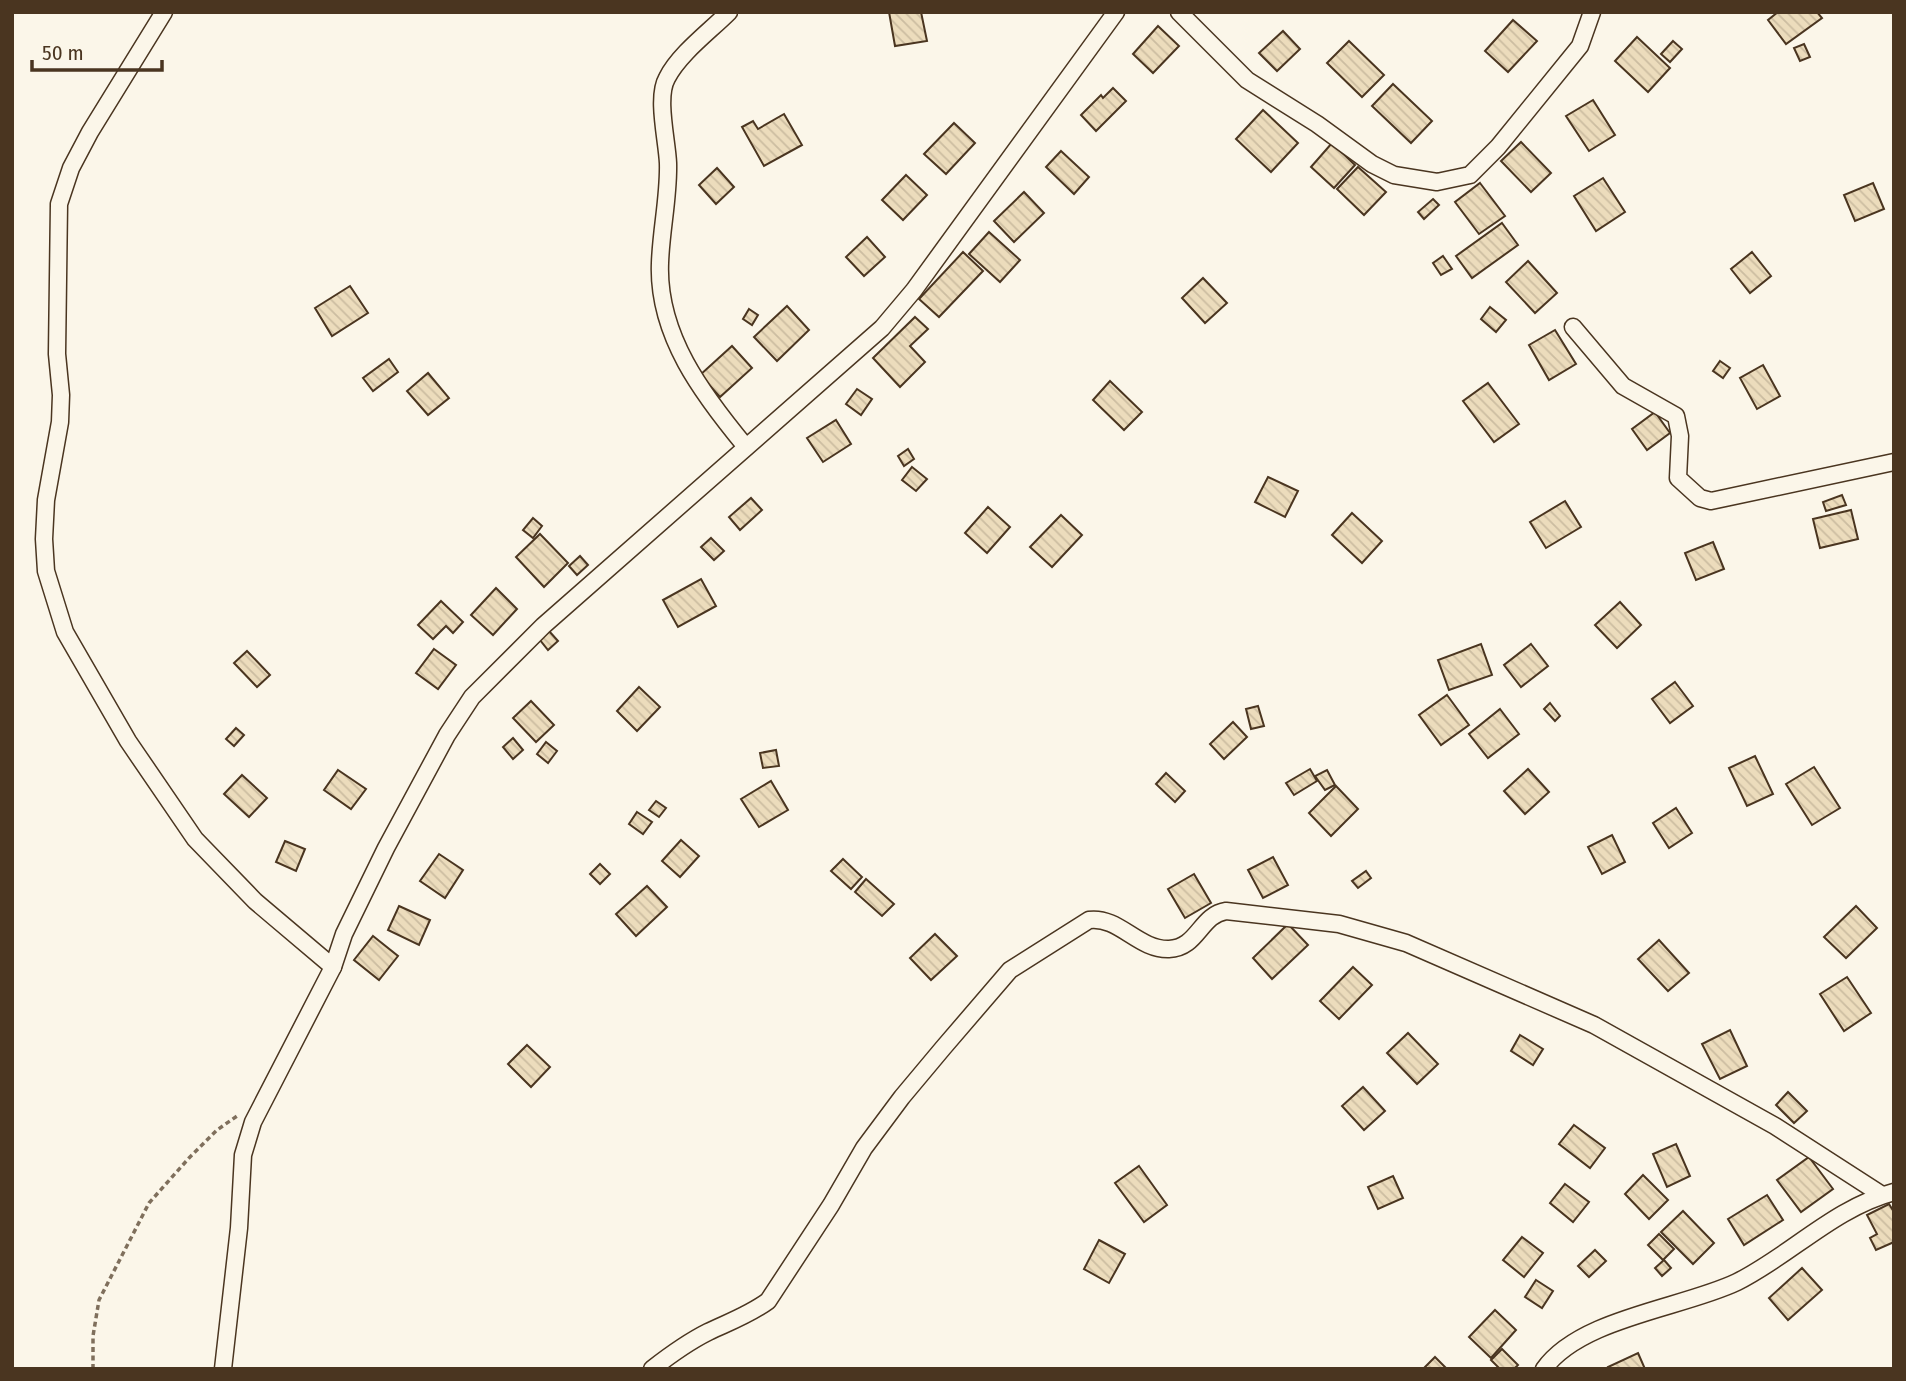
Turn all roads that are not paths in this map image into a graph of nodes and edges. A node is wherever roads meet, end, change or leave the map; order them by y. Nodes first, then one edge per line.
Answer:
1 (164, 12) edge
2 (729, 12) edge
3 (1116, 12) edge
4 (1179, 12) edge
5 (1592, 12) edge
6 (1573, 327) dead end
7 (746, 447) junction
8 (1894, 462) edge
9 (332, 967) junction
10 (1888, 1193) edge
11 (223, 1369) edge
12 (652, 1369) edge
13 (1544, 1369) edge

1 - 9 street
2 - 7 street
3 - 7 street
4 - 5 street
6 - 8 street
7 - 9 street
9 - 11 street
10 - 12 street
10 - 13 street

